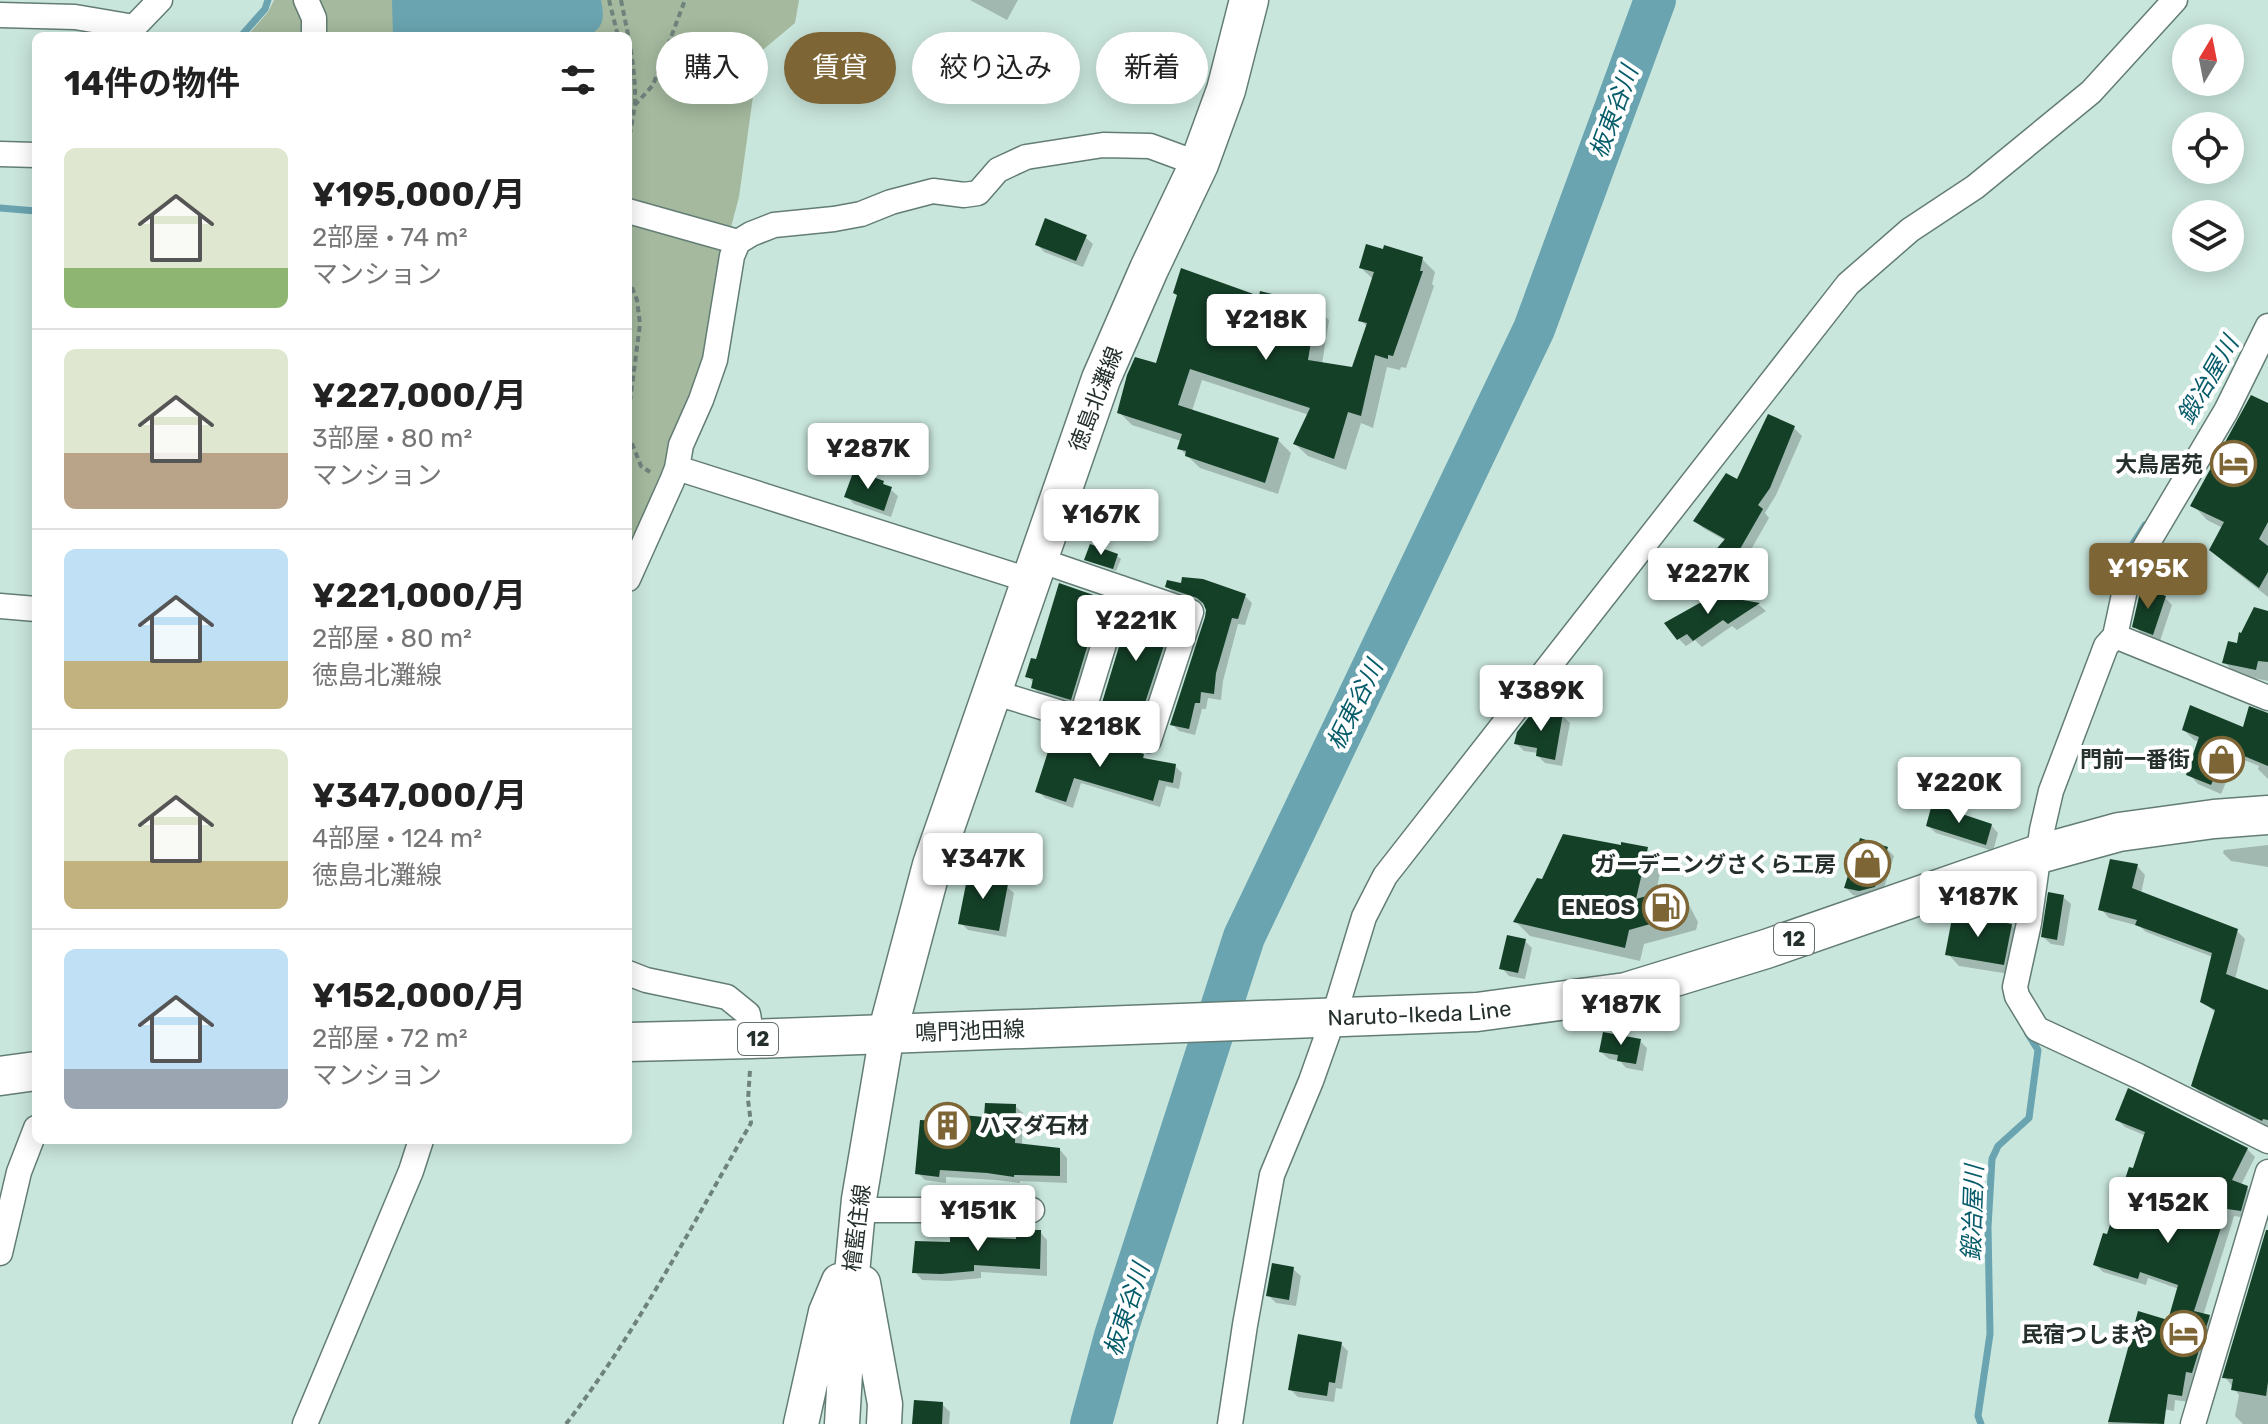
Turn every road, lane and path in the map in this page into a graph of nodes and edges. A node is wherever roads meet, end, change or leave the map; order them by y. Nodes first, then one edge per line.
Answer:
1 (160, 0) edge
2 (306, 0) edge
3 (609, 0) edge
4 (621, 0) edge
5 (685, 0) edge
6 (1249, 0) edge
7 (2175, 0) edge
8 (13, 10) edge
9 (627, 31) joint
10 (134, 32) edge
11 (314, 32) edge
12 (616, 32) edge
13 (623, 32) edge
14 (632, 58) edge
15 (635, 105) junction
16 (632, 122) edge
17 (0, 154) edge
18 (32, 155) edge
19 (1199, 164) junction
20 (632, 212) edge
21 (738, 242) junction
22 (632, 288) edge
23 (2268, 326) edge
24 (632, 386) edge
25 (632, 444) edge
26 (675, 474) junction
27 (632, 570) edge
28 (1035, 570) junction
29 (1121, 588) junction
30 (0, 606) edge
31 (32, 609) edge
32 (2115, 636) junction
33 (993, 692) junction
34 (2268, 698) edge
35 (1081, 719) junction
36 (2268, 815) edge
37 (2039, 854) junction
38 (632, 975) edge
39 (1323, 1019) junction
40 (887, 1034) junction
41 (752, 1039) junction
42 (632, 1042) edge
43 (32, 1072) edge
44 (0, 1076) edge
45 (32, 1138) edge
46 (2268, 1141) edge
47 (420, 1144) edge
48 (2268, 1172) edge
49 (2264, 1202) edge
50 (1032, 1210) dead end
51 (856, 1225) junction
52 (0, 1253) edge
53 (305, 1424) edge
54 (566, 1424) edge
55 (801, 1424) edge
56 (842, 1424) edge
57 (884, 1424) edge
58 (1230, 1424) edge
59 (2193, 1424) edge

1 - 10 street
2 - 11 street
3 - 12 path
4 - 9 path
5 - 15 path
6 - 19 main road, 徳島北灘線
7 - 39 street
8 - 10 street
9 - 13 path
14 - 15 path
15 - 16 path
17 - 18 street
19 - 21 street
19 - 28 main road, 徳島北灘線
20 - 21 street
21 - 26 street
22 - 24 path
23 - 32 street
25 - 26 path
26 - 27 street
26 - 28 street
28 - 29 street
28 - 33 main road, 徳島北灘線
29 - 35 street
29 - 35 street
30 - 31 street
32 - 34 street
32 - 37 street
33 - 35 street
33 - 40 main road, 徳島北灘線
36 - 37 main road, Naruto-Ikeda Line / 12
37 - 39 main road, Naruto-Ikeda Line / 12
37 - 46 street
38 - 41 street
39 - 40 main road, 鳴門池田線 / 12
39 - 58 street
40 - 41 main road, 鳴門池田線 / 12
40 - 51 main road, 檜藍住線
41 - 42 main road, 鳴門池田線 / 12
41 - 54 path
43 - 44 main road
45 - 52 street
47 - 53 street
48 - 49 street
49 - 59 street
50 - 51 street
51 - 55 main road
51 - 56 main road, 檜藍住線
51 - 57 main road

